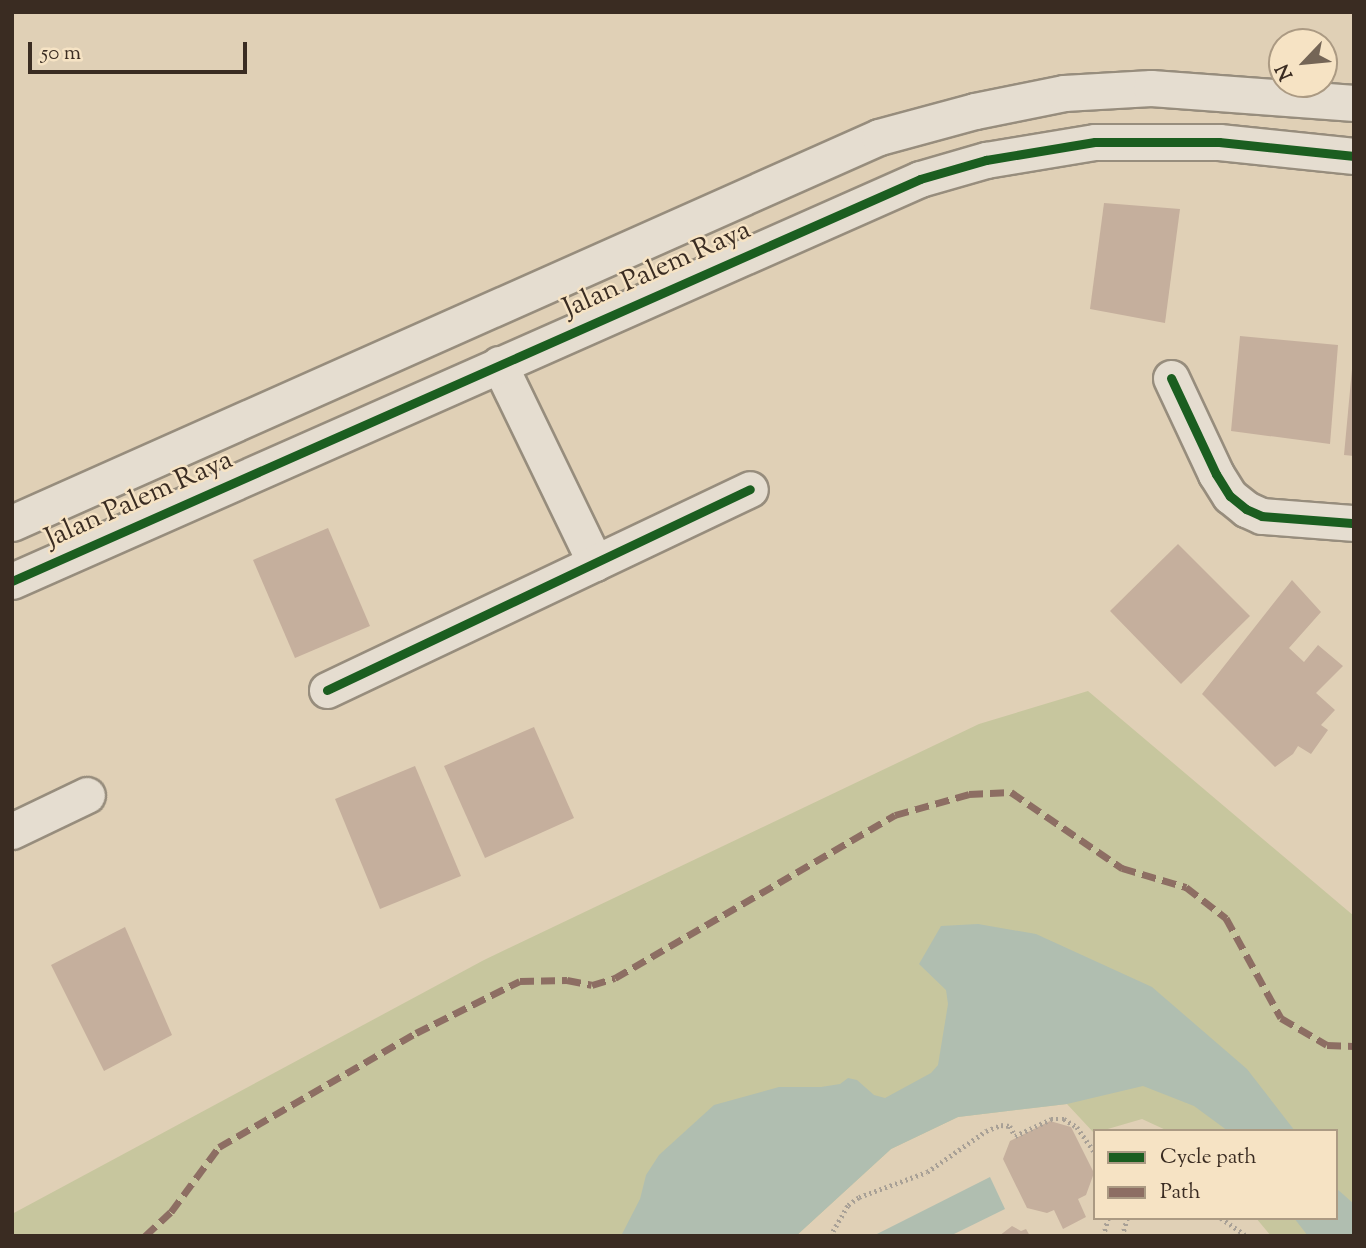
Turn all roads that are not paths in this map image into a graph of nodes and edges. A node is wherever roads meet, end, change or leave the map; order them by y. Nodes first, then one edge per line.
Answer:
1 (1354, 103) edge
2 (1354, 156) edge
3 (499, 364) junction
4 (1171, 379) dead end
5 (750, 489) dead end
6 (12, 523) edge
7 (1354, 523) edge
8 (595, 563) junction
9 (12, 582) edge
10 (327, 690) dead end
11 (87, 795) dead end
12 (12, 831) edge

1 - 6 street, Jalan Palem Raya
2 - 3 street, Jalan Palem Raya
3 - 8 street
3 - 9 street, Jalan Palem Raya
4 - 7 street
5 - 8 street
8 - 10 street
11 - 12 street

